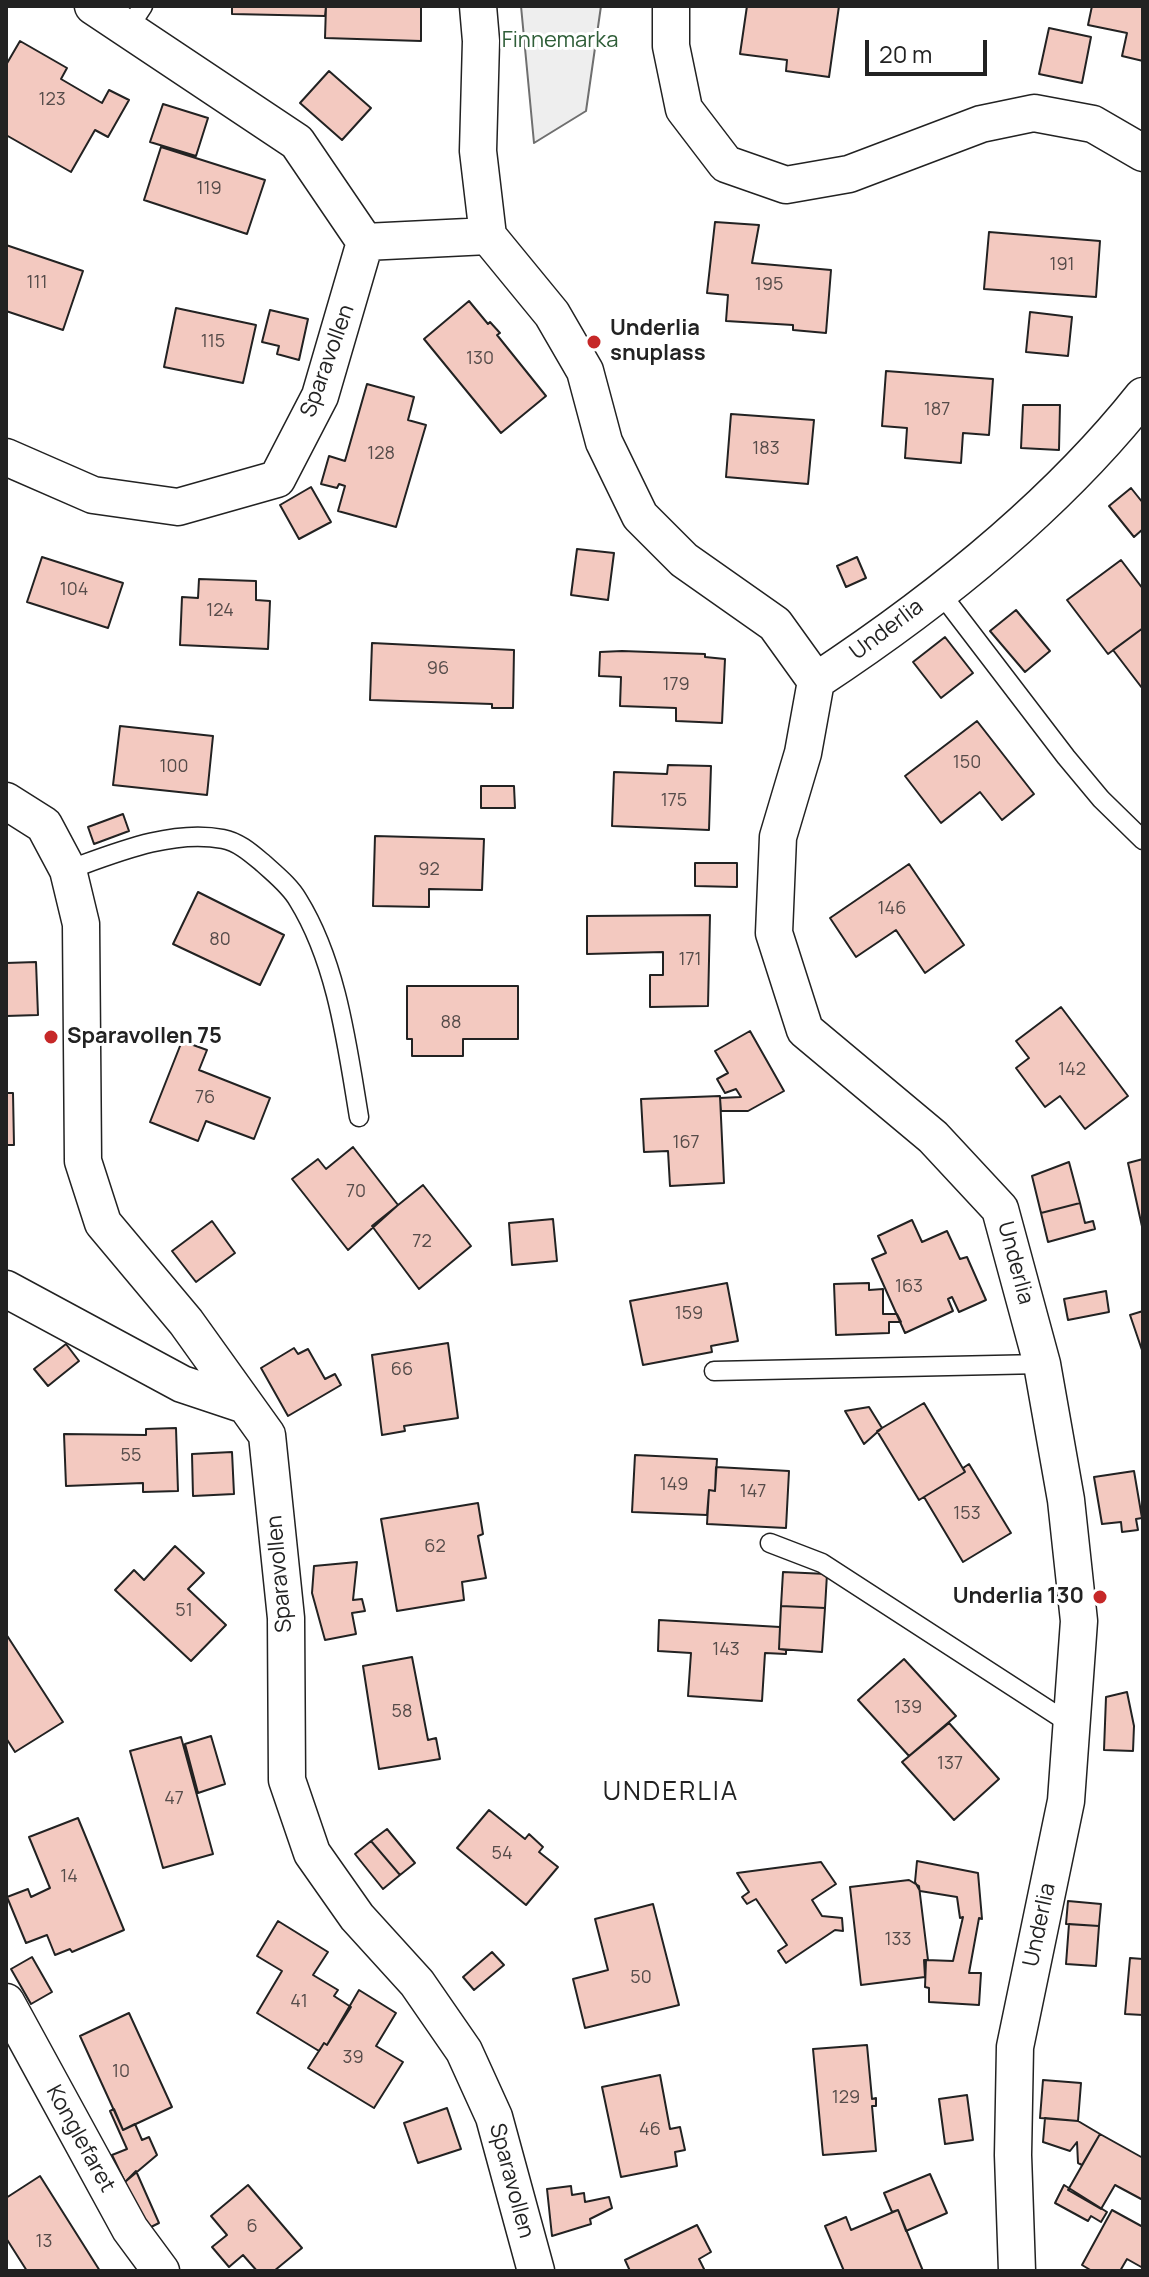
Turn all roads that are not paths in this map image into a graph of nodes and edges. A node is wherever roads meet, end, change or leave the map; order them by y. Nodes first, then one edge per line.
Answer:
1 (93, 6) edge
2 (478, 6) edge
3 (671, 6) edge
4 (136, 18) edge
5 (1143, 153) edge
6 (488, 236) junction
7 (365, 242) junction
8 (1143, 396) edge
9 (6, 457) edge
10 (939, 591) junction
11 (816, 681) junction
12 (6, 801) edge
13 (1143, 840) edge
14 (68, 870) junction
15 (359, 1117) dead end
16 (6, 1289) edge
17 (1042, 1364) junction
18 (714, 1371) dead end
19 (245, 1405) junction
20 (770, 1543) dead end
21 (1072, 1725) junction
22 (6, 2002) edge
23 (161, 2271) edge
24 (536, 2271) edge
25 (1017, 2271) edge

1 - 4 street
2 - 6 street
3 - 5 street
4 - 7 street
6 - 7 street
6 - 11 street
7 - 9 street, Sparavollen
8 - 10 street, Underlia
10 - 11 street, Underlia
10 - 13 lane
11 - 17 street, Underlia
12 - 14 street, Sparavollen
14 - 15 lane
14 - 19 street, Sparavollen
16 - 19 street
17 - 18 lane
17 - 21 street, Underlia
19 - 24 street, Sparavollen
20 - 21 lane
21 - 25 street, Underlia
22 - 23 street, Konglefaret

